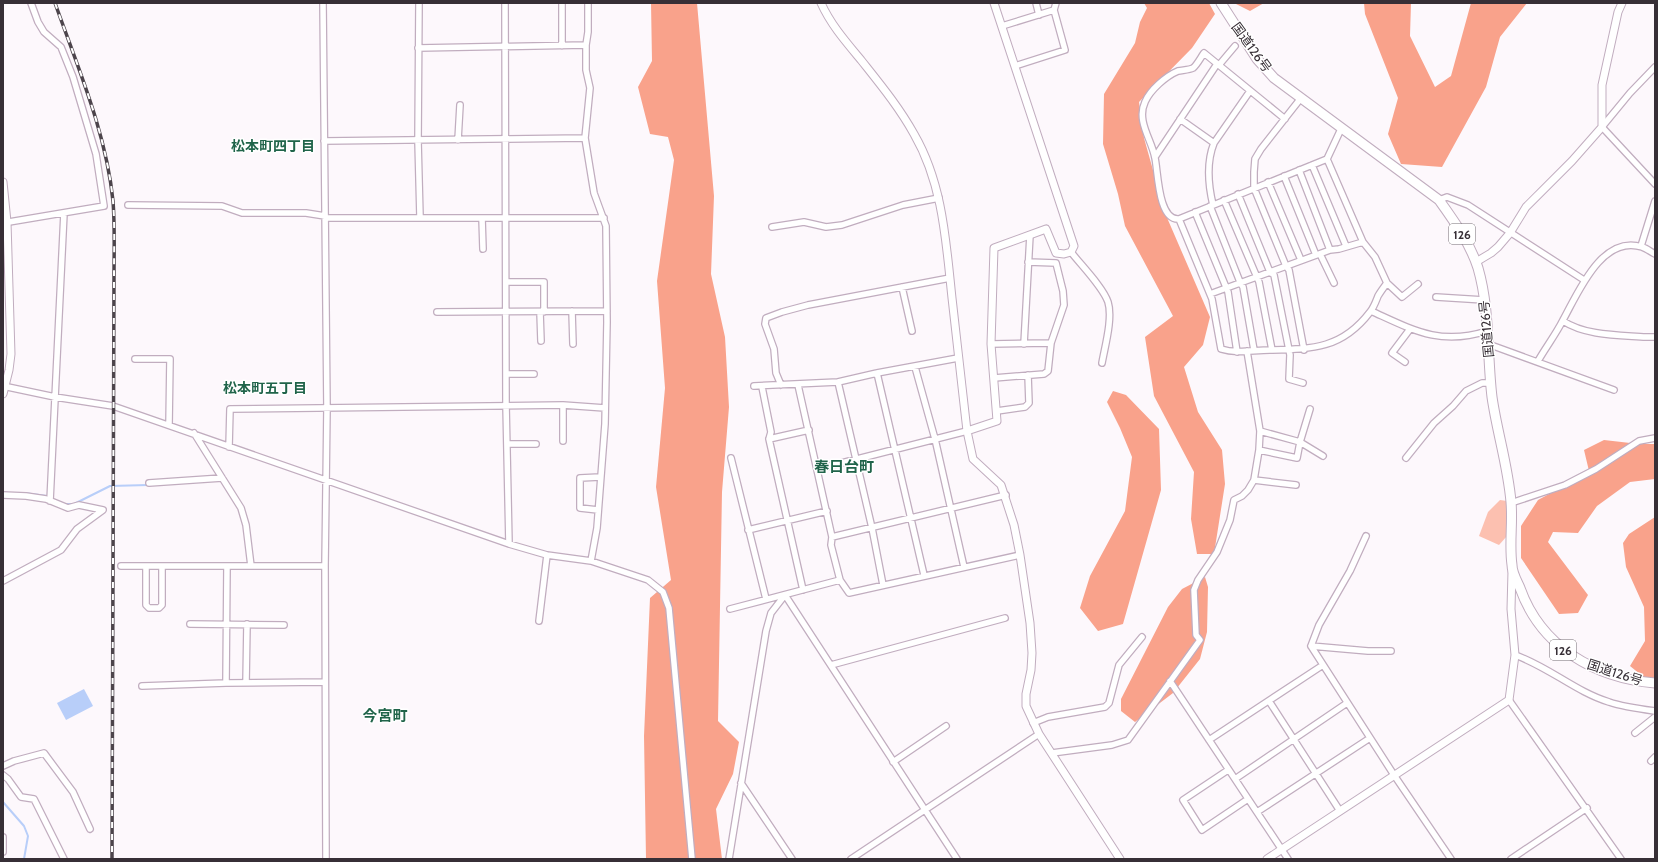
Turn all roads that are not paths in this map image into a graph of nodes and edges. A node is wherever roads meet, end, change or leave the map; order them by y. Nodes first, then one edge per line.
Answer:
1 (31, 3) edge
2 (323, 3) edge
3 (419, 3) edge
4 (505, 3) edge
5 (588, 3) edge
6 (821, 3) edge
7 (994, 3) edge
8 (1036, 3) edge
9 (1056, 3) edge
10 (1221, 3) edge
11 (1622, 3) edge
12 (562, 4) dead end
13 (1054, 10) junction
14 (1039, 14) junction
15 (1002, 26) junction
16 (586, 45) junction
17 (505, 46) junction
18 (562, 46) junction
19 (1235, 46) dead end
20 (418, 48) junction
21 (1218, 64) junction
22 (1015, 66) junction
23 (1655, 68) edge
24 (1250, 91) junction
25 (1301, 98) junction
26 (460, 105) dead end
27 (1180, 119) junction
28 (1285, 119) junction
29 (1602, 128) junction
30 (1341, 129) junction
31 (585, 138) junction
32 (506, 139) junction
33 (458, 140) junction
34 (324, 141) junction
35 (418, 141) junction
36 (1214, 143) junction
37 (1155, 157) junction
38 (1327, 159) junction
39 (1312, 165) junction
40 (1299, 170) junction
41 (1284, 176) junction
42 (3, 182) edge
43 (1268, 182) junction
44 (1655, 184) edge
45 (1254, 188) junction
46 (4, 190) edge
47 (1238, 194) junction
48 (939, 198) junction
49 (1224, 200) junction
50 (1439, 200) junction
51 (1655, 202) edge
52 (128, 205) dead end
53 (1211, 205) junction
54 (1195, 212) junction
55 (64, 213) junction
56 (325, 217) junction
57 (420, 218) junction
58 (482, 218) junction
59 (506, 218) junction
60 (604, 218) junction
61 (1179, 219) junction
62 (5, 223) edge
63 (772, 227) dead end
64 (1510, 233) junction
65 (1030, 235) junction
66 (1363, 242) junction
67 (1346, 246) junction
68 (1641, 246) junction
69 (483, 249) dead end
70 (1330, 250) junction
71 (1071, 252) junction
72 (1655, 254) edge
73 (1318, 255) junction
74 (1301, 260) junction
75 (1028, 262) junction
76 (1476, 262) junction
77 (1286, 266) junction
78 (1270, 272) junction
79 (1256, 276) junction
80 (950, 278) junction
81 (1584, 280) junction
82 (506, 282) junction
83 (1240, 282) junction
84 (1334, 283) dead end
85 (1387, 283) junction
86 (1418, 284) dead end
87 (902, 287) junction
88 (1225, 288) junction
89 (1210, 294) junction
90 (1436, 297) dead end
91 (1484, 300) junction
92 (607, 311) junction
93 (437, 312) dead end
94 (506, 312) junction
95 (542, 312) junction
96 (572, 312) junction
97 (1371, 312) junction
98 (1562, 321) junction
99 (1410, 329) junction
100 (912, 331) dead end
101 (1487, 331) junction
102 (1655, 337) edge
103 (541, 341) dead end
104 (1051, 342) junction
105 (573, 344) dead end
106 (991, 344) junction
107 (1024, 344) junction
108 (1488, 344) junction
109 (1254, 350) junction
110 (1272, 350) junction
111 (1288, 350) junction
112 (1304, 350) junction
113 (1247, 351) junction
114 (1237, 352) junction
115 (958, 358) junction
116 (135, 359) dead end
117 (1538, 361) junction
118 (1405, 362) dead end
119 (1102, 363) dead end
120 (915, 367) junction
121 (877, 373) junction
122 (506, 374) junction
123 (534, 374) dead end
124 (1028, 375) junction
125 (994, 378) junction
126 (838, 382) junction
127 (1303, 383) dead end
128 (1490, 383) junction
129 (781, 385) junction
130 (798, 385) junction
131 (4, 386) edge
132 (754, 386) dead end
133 (762, 387) junction
134 (1614, 390) dead end
135 (3, 394) edge
136 (56, 397) junction
137 (506, 405) junction
138 (563, 405) junction
139 (327, 408) junction
140 (605, 408) junction
141 (1310, 409) dead end
142 (997, 411) junction
143 (169, 424) junction
144 (808, 430) junction
145 (967, 431) junction
146 (1260, 431) junction
147 (194, 433) junction
148 (1655, 438) edge
149 (769, 439) junction
150 (935, 439) junction
151 (563, 441) dead end
152 (1300, 442) junction
153 (507, 444) junction
154 (536, 444) dead end
155 (229, 447) junction
156 (894, 449) junction
157 (1259, 450) junction
158 (1323, 456) dead end
159 (731, 458) dead end
160 (1406, 458) dead end
161 (856, 459) junction
162 (818, 469) junction
163 (600, 477) junction
164 (222, 478) junction
165 (326, 480) junction
166 (1254, 480) junction
167 (149, 483) dead end
168 (1296, 485) dead end
169 (3, 495) edge
170 (1006, 495) junction
171 (50, 501) junction
172 (1511, 503) junction
173 (951, 509) junction
174 (598, 510) junction
175 (827, 511) junction
176 (910, 519) junction
177 (788, 520) junction
178 (872, 528) junction
179 (748, 530) junction
180 (1366, 536) dead end
181 (832, 537) junction
182 (509, 544) junction
183 (547, 555) junction
184 (1020, 555) junction
185 (591, 561) junction
186 (122, 566) dead end
187 (146, 566) junction
188 (162, 566) junction
189 (227, 566) junction
190 (251, 566) junction
191 (325, 566) junction
192 (1512, 566) junction
193 (964, 567) junction
194 (924, 576) junction
195 (840, 580) junction
196 (3, 581) edge
197 (883, 585) junction
198 (803, 590) junction
199 (785, 595) junction
200 (766, 599) junction
201 (730, 609) dead end
202 (1005, 618) dead end
203 (539, 621) dead end
204 (190, 624) dead end
205 (227, 624) junction
206 (247, 624) junction
207 (284, 624) dead end
208 (1142, 637) dead end
209 (1311, 646) junction
210 (1391, 651) dead end
211 (1515, 655) junction
212 (831, 665) junction
213 (1323, 665) junction
214 (1170, 681) junction
215 (325, 682) junction
216 (226, 683) junction
217 (246, 683) junction
218 (1655, 683) edge
219 (142, 686) dead end
220 (1509, 700) junction
221 (1269, 701) junction
222 (1348, 703) junction
223 (1655, 711) edge
224 (1655, 716) edge
225 (1033, 723) junction
226 (946, 726) dead end
227 (1635, 733) dead end
228 (1040, 734) junction
229 (1370, 738) junction
230 (1294, 739) junction
231 (1209, 740) junction
232 (1052, 753) junction
233 (893, 762) junction
234 (3, 766) edge
235 (1228, 770) junction
236 (1316, 774) junction
237 (3, 775) edge
238 (1394, 775) junction
239 (1235, 778) junction
240 (741, 783) junction
241 (1248, 800) junction
242 (1587, 808) junction
243 (925, 810) junction
244 (1340, 810) junction
245 (1257, 812) junction
246 (90, 829) dead end
247 (3, 837) edge
248 (1282, 850) junction
249 (3, 852) edge
250 (64, 859) edge
251 (326, 859) edge
252 (692, 859) edge
253 (729, 859) edge
254 (792, 859) edge
255 (851, 859) edge
256 (957, 859) edge
257 (1120, 859) edge
258 (1267, 859) edge
259 (1288, 859) edge
260 (1451, 859) edge
261 (1510, 859) edge
262 (1621, 859) edge

1 - 55 street
2 - 34 street
3 - 20 street
4 - 17 street
5 - 16 street
6 - 48 street
7 - 15 street
8 - 14 street
9 - 13 street
10 - 25 highway, 国道126号 / 126
11 - 29 street
12 - 18 street
13 - 14 street
13 - 22 street
14 - 15 street
15 - 22 street
16 - 18 street
16 - 31 street
17 - 18 street
17 - 20 street
17 - 32 street
19 - 21 street
20 - 35 street
21 - 24 street
21 - 27 street
21 - 37 street
22 - 71 street
23 - 29 street
24 - 28 street
24 - 36 street
25 - 28 street
25 - 30 highway, 国道126号 / 126
26 - 33 street
27 - 36 street
27 - 37 street
28 - 45 street
29 - 44 street
29 - 64 street
30 - 38 street
30 - 50 highway, 国道126号 / 126
31 - 32 street
31 - 60 street
32 - 33 street
32 - 59 street
33 - 35 street
34 - 35 street
34 - 56 street
35 - 57 street
36 - 53 street
37 - 61 street
38 - 39 street
38 - 66 street
39 - 40 street
39 - 67 street
40 - 41 street
40 - 70 street
41 - 43 street
41 - 73 street
42 - 46 street
43 - 45 street
43 - 74 street
45 - 47 street
45 - 77 street
46 - 62 street
47 - 49 street
47 - 78 street
48 - 63 street
48 - 80 street
49 - 53 street
49 - 79 street
50 - 64 street
50 - 76 highway, 国道126号 / 126
51 - 68 street
52 - 56 street
53 - 54 street
53 - 83 street
54 - 61 street
54 - 88 street
55 - 62 street
55 - 136 street
56 - 57 street
56 - 139 street
57 - 58 street
58 - 59 street
58 - 69 street
59 - 60 street
59 - 82 street
60 - 92 street
61 - 89 street
62 - 131 street
64 - 76 street
64 - 81 street
65 - 71 street
65 - 75 street
65 - 106 street
66 - 67 street
66 - 85 street
67 - 70 street
68 - 72 street
68 - 81 street
70 - 73 street
71 - 119 street
73 - 74 street
73 - 84 street
74 - 77 street
75 - 104 street
75 - 107 street
76 - 91 highway, 国道126号 / 126
77 - 78 street
77 - 112 street
78 - 79 street
78 - 111 street
79 - 83 street
79 - 110 street
80 - 87 street
80 - 115 street
81 - 98 street
82 - 94 street
82 - 95 street
83 - 88 street
83 - 109 street
85 - 86 street
85 - 97 street
87 - 100 street
87 - 129 street
88 - 89 street
88 - 114 street
89 - 114 street
90 - 91 street
91 - 101 highway, 国道126号 / 126
92 - 96 street
92 - 140 street
93 - 94 street
94 - 95 street
94 - 122 street
95 - 96 street
95 - 103 street
96 - 105 street
97 - 99 street
97 - 112 street
98 - 102 street
98 - 117 street
99 - 101 street
99 - 118 street
101 - 108 highway, 国道126号 / 126
104 - 107 street
104 - 124 street
106 - 107 street
106 - 125 street
108 - 117 street
108 - 128 highway, 国道126号 / 126
109 - 110 street
109 - 113 street
110 - 111 street
111 - 112 street
111 - 127 street
113 - 114 street
113 - 146 street
115 - 120 street
115 - 145 street
116 - 143 street
117 - 134 street
120 - 121 street
120 - 150 street
121 - 126 street
121 - 156 street
122 - 123 street
122 - 137 street
124 - 125 street
124 - 142 street
125 - 142 street
126 - 130 street
126 - 161 street
128 - 160 street
128 - 172 highway, 国道126号 / 126
129 - 130 street
129 - 133 street
130 - 144 street
131 - 135 street
131 - 136 street
132 - 133 street
133 - 149 street
136 - 143 street
136 - 171 street
137 - 138 street
137 - 139 street
137 - 153 street
138 - 140 street
138 - 151 street
139 - 155 street
139 - 165 street
140 - 163 street
141 - 152 street
142 - 145 street
143 - 147 street
144 - 149 street
144 - 162 street
145 - 150 street
145 - 170 street
146 - 152 street
146 - 157 street
147 - 155 street
147 - 164 street
148 - 172 street
149 - 177 street
150 - 156 street
150 - 173 street
152 - 157 street
152 - 158 street
153 - 154 street
153 - 182 street
155 - 165 street
156 - 161 street
156 - 176 street
157 - 166 street
159 - 179 street
161 - 162 street
161 - 178 street
162 - 175 street
163 - 174 street
163 - 174 street
164 - 167 street
164 - 190 street
165 - 182 street
165 - 191 street
166 - 168 street
166 - 214 street
169 - 171 street
170 - 173 street
170 - 184 street
171 - 196 street
172 - 192 highway, 国道126号 / 126
173 - 176 street
173 - 193 street
174 - 185 street
175 - 177 street
175 - 181 street
176 - 178 street
176 - 194 street
177 - 179 street
177 - 198 street
178 - 181 street
178 - 197 street
179 - 200 street
180 - 209 street
181 - 195 street
182 - 183 street
183 - 185 street
183 - 203 street
184 - 193 street
184 - 225 street
185 - 252 street
186 - 187 street
187 - 188 street
187 - 188 street
188 - 189 street
189 - 190 street
189 - 205 street
190 - 191 street
191 - 215 street
192 - 211 street
192 - 218 highway, 国道126号 / 126
193 - 194 street
194 - 197 street
195 - 197 street
195 - 198 street
198 - 199 street
199 - 200 street
199 - 212 street
199 - 240 street
200 - 201 street
202 - 212 street
204 - 205 street
205 - 206 street
205 - 216 street
206 - 207 street
206 - 217 street
208 - 225 street
209 - 210 street
209 - 213 street
211 - 220 street
211 - 223 street
212 - 233 street
213 - 221 street
213 - 222 street
214 - 231 street
214 - 232 street
215 - 217 street
215 - 251 street
216 - 217 street
216 - 219 street
220 - 238 street
220 - 242 street
221 - 230 street
221 - 231 street
222 - 229 street
222 - 230 street
224 - 227 street
225 - 228 street
226 - 233 street
228 - 232 street
228 - 243 street
229 - 236 street
229 - 238 street
230 - 236 street
230 - 239 street
231 - 235 street
232 - 257 street
233 - 243 street
234 - 246 street
235 - 239 street
235 - 241 street
236 - 244 street
236 - 245 street
237 - 250 street
238 - 244 street
238 - 260 street
239 - 241 street
240 - 253 street
240 - 254 street
241 - 245 street
242 - 261 street
242 - 262 street
243 - 255 street
243 - 256 street
244 - 248 street
245 - 248 street
247 - 249 street
248 - 258 street
248 - 259 street

